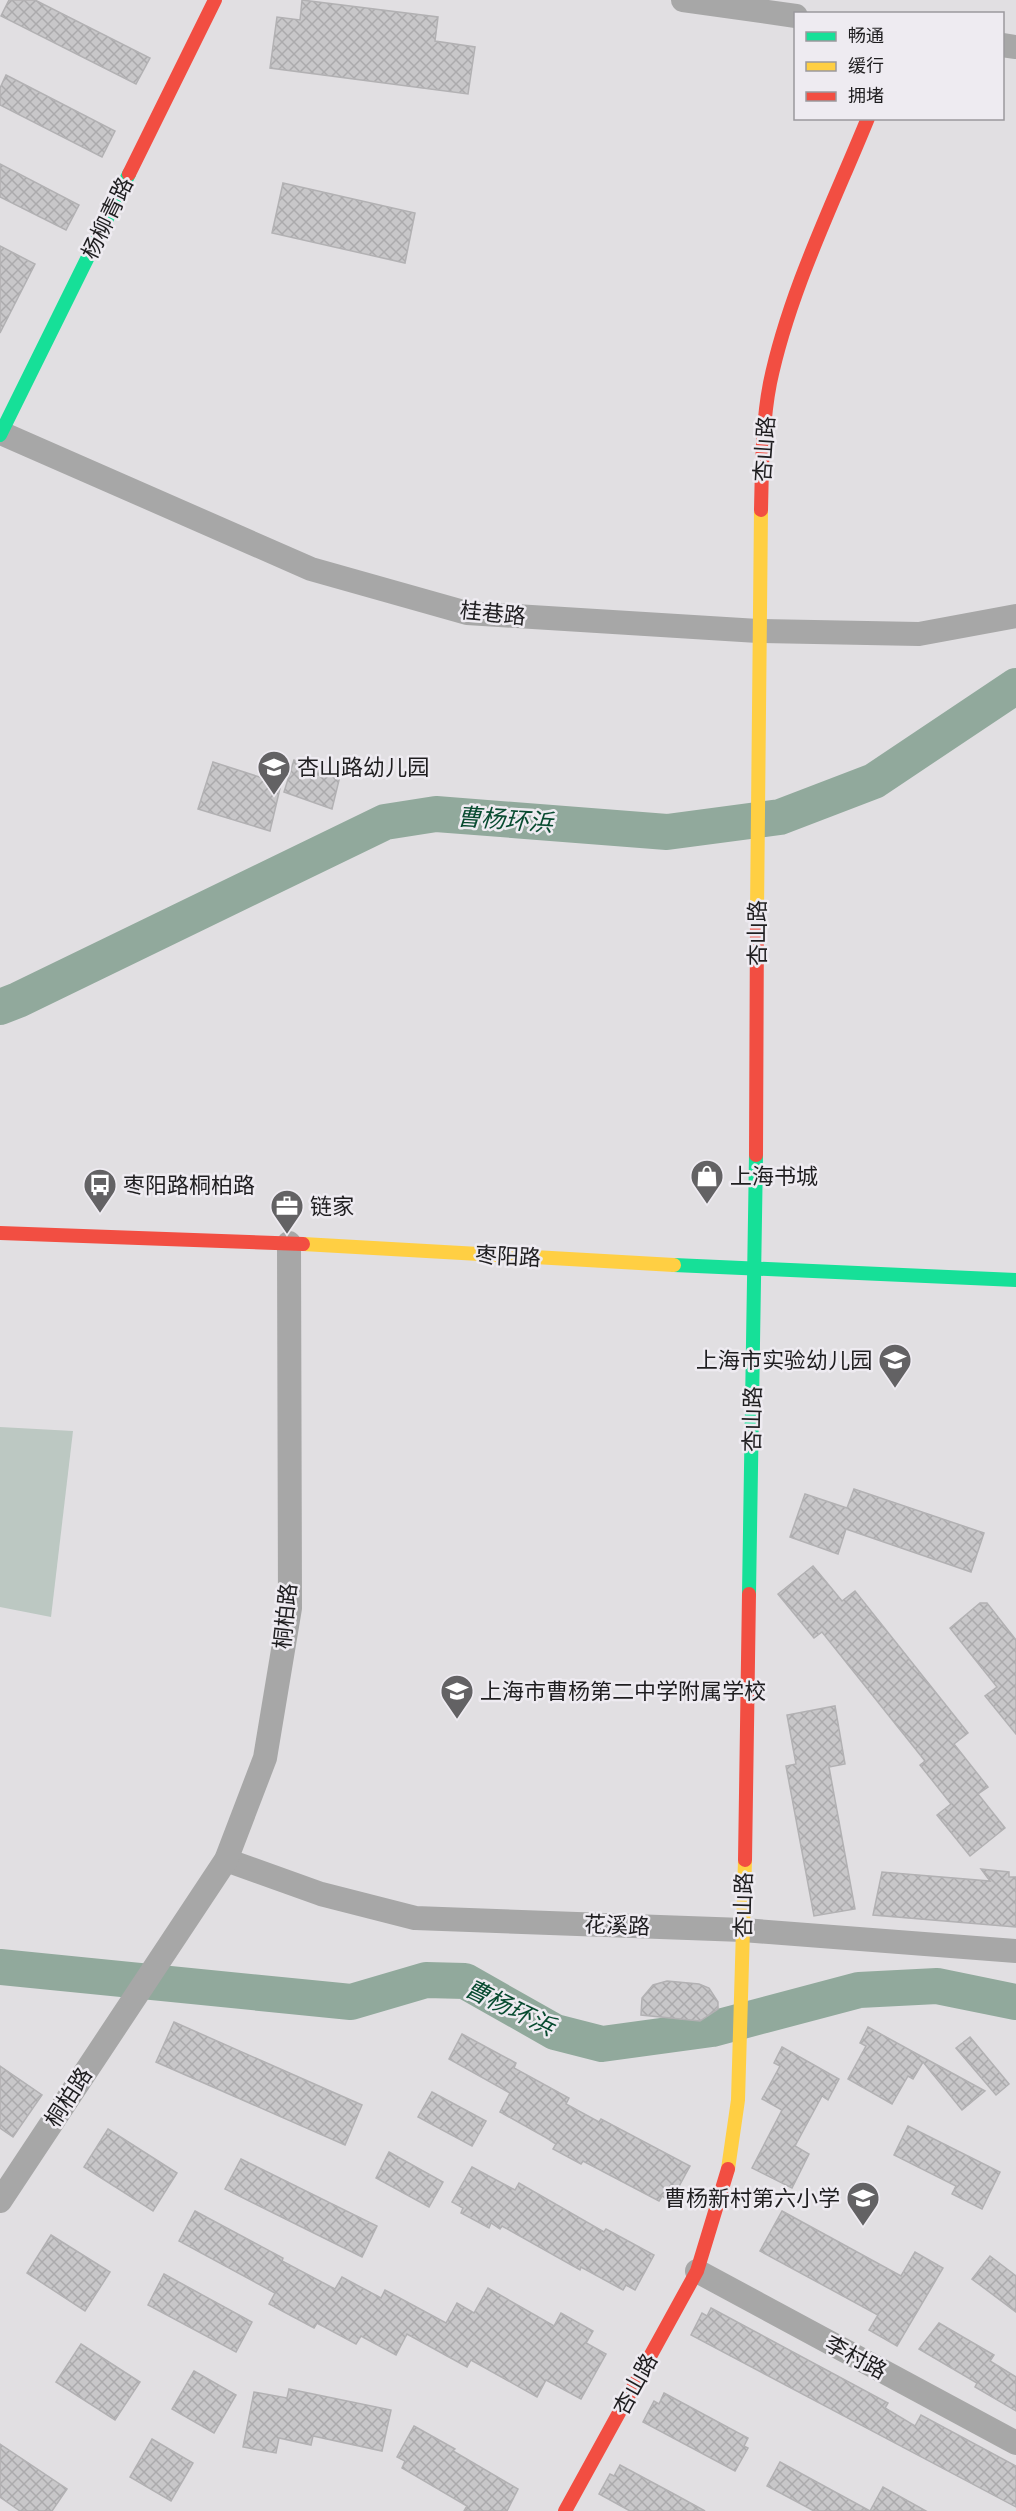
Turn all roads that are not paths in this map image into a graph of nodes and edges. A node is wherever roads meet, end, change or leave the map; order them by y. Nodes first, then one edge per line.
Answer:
1 (215, 0) edge
2 (683, 0) edge
3 (794, 16) edge
4 (867, 120) edge
5 (1, 434) edge
6 (1016, 616) edge
7 (758, 631) junction
8 (0, 1233) edge
9 (289, 1243) junction
10 (755, 1269) junction
11 (1016, 1280) edge
12 (226, 1860) junction
13 (743, 1930) junction
14 (1016, 1952) edge
15 (0, 2201) edge
16 (697, 2271) junction
17 (1016, 2443) edge
18 (565, 2511) edge

1 - 5 street, 杨柳青路
2 - 3 street
4 - 7 street, 杏山路
5 - 7 street, 桂巷路
6 - 7 street, 桂巷路
7 - 10 street, 杏山路
8 - 9 street, 枣阳路
9 - 10 street, 枣阳路
9 - 12 street, 桐柏路
10 - 11 street, 枣阳路
10 - 13 street, 杏山路
12 - 13 street, 花溪路
12 - 15 street, 桐柏路
13 - 14 street, 花溪路
13 - 16 street, 杏山路
16 - 17 street, 李村路
16 - 18 street, 杏山路

